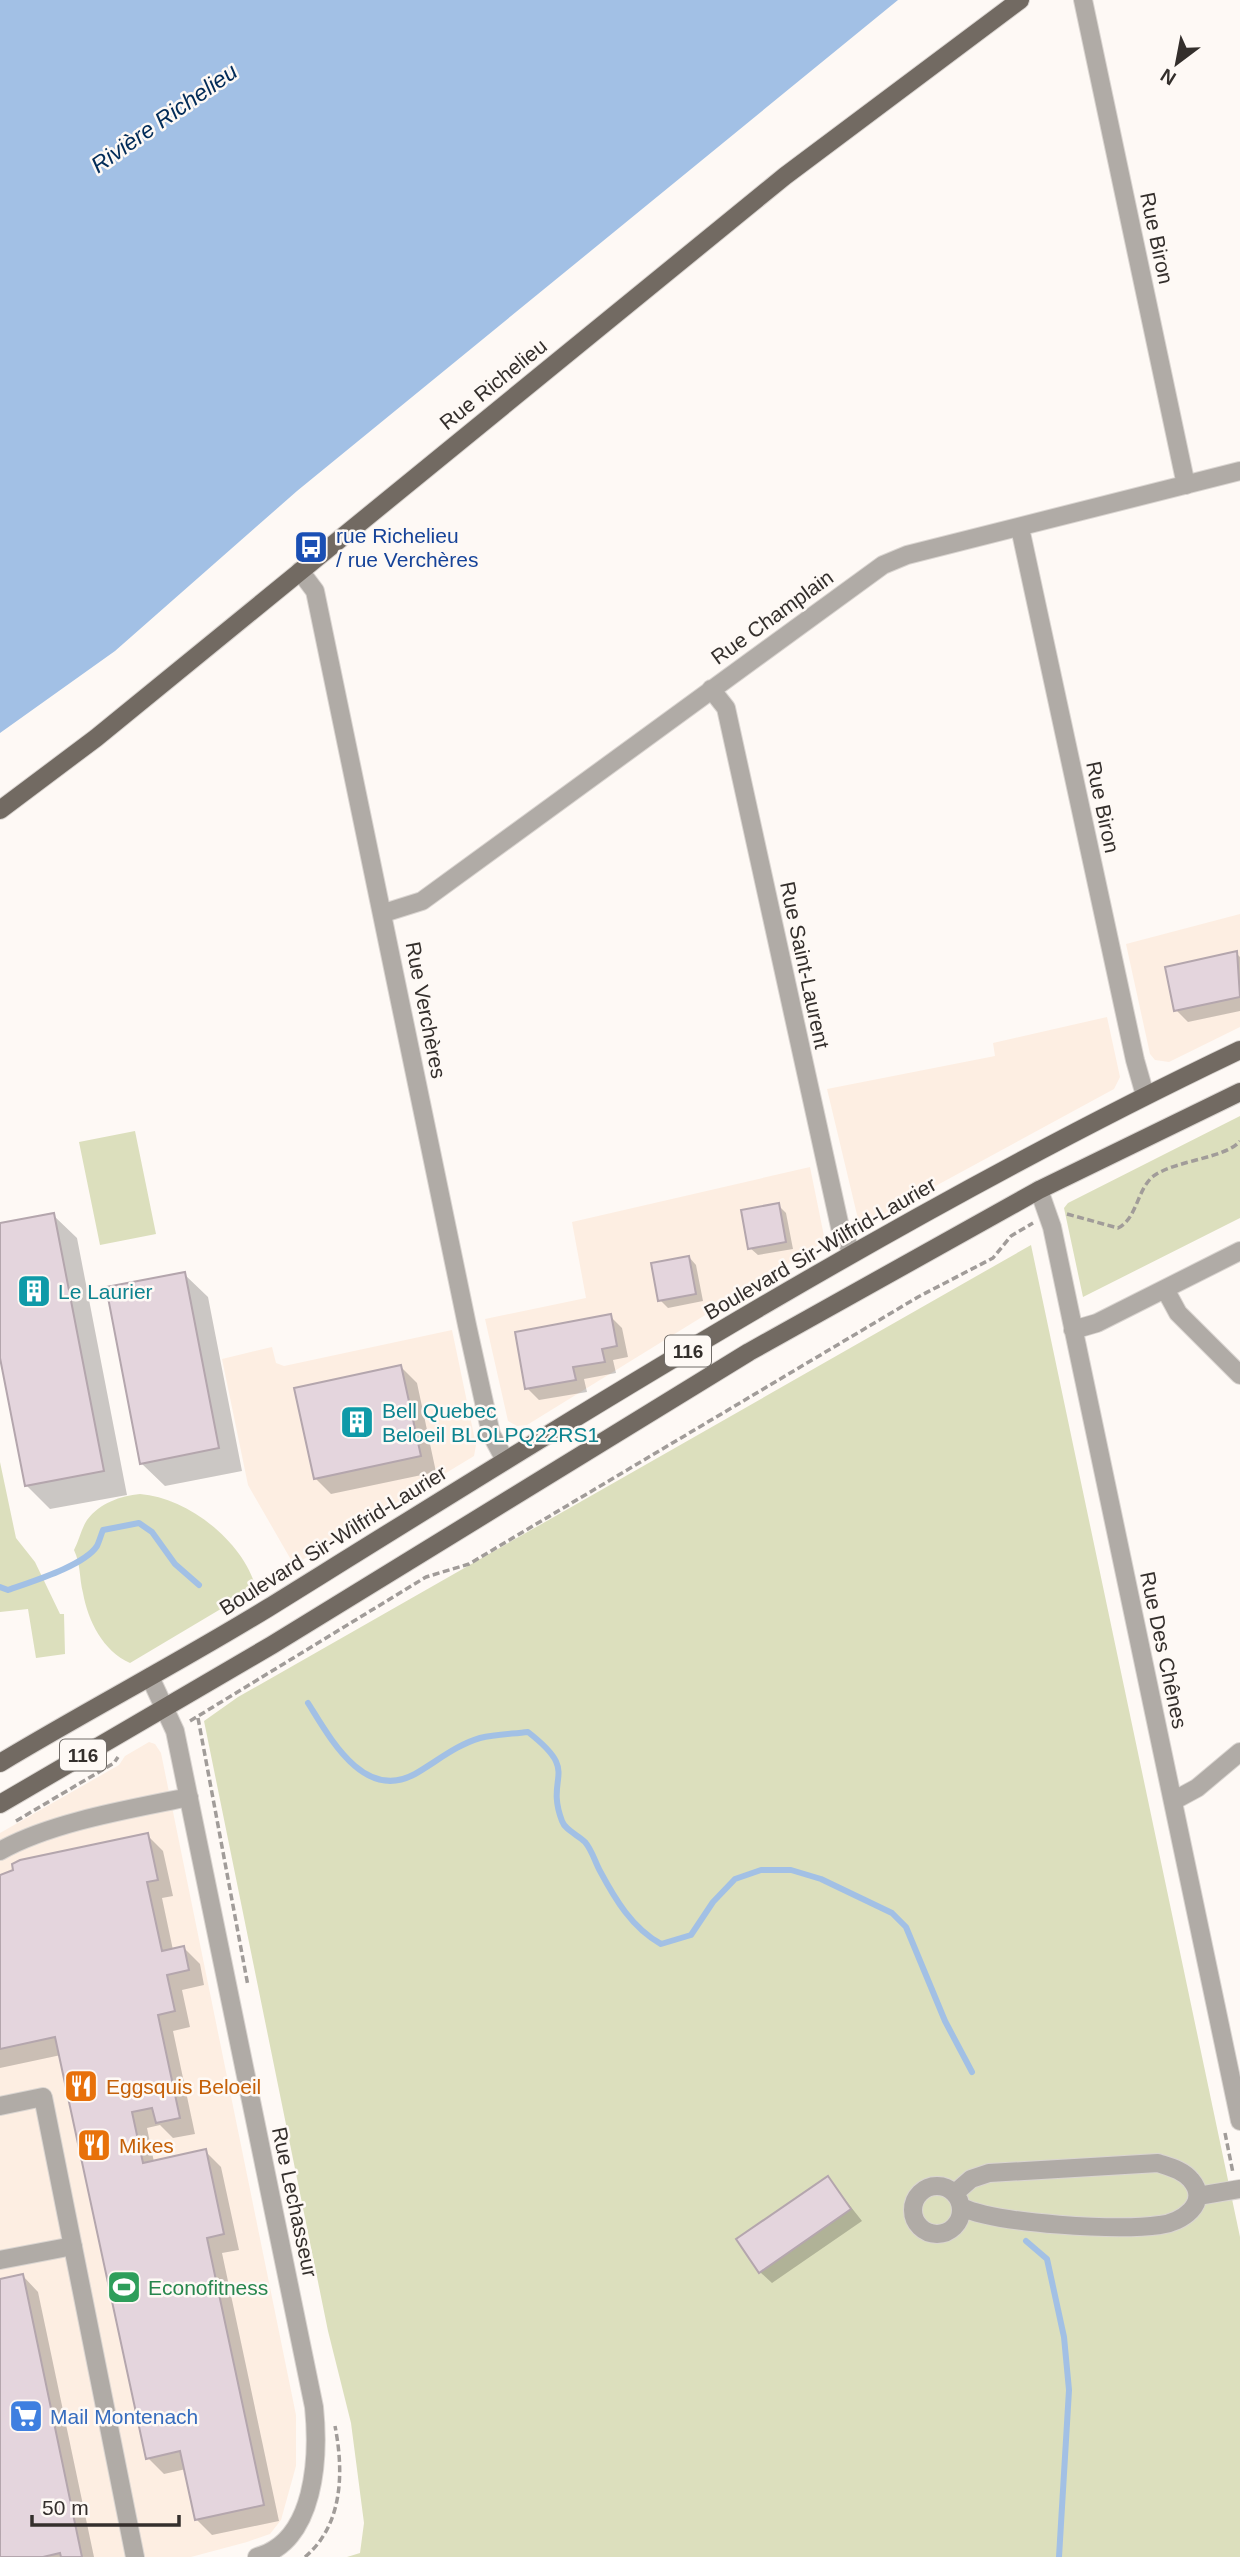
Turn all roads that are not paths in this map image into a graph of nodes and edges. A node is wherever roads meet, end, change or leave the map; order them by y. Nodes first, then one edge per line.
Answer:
1 (1020, 0) edge
2 (1083, 0) edge
3 (1240, 471) edge
4 (1186, 485) junction
5 (1020, 528) junction
6 (300, 571) junction
7 (711, 689) junction
8 (0, 810) edge
9 (384, 913) junction
10 (1240, 1049) edge
11 (1240, 1093) edge
12 (1145, 1095) junction
13 (1039, 1190) junction
14 (1240, 1251) edge
15 (852, 1253) junction
16 (1165, 1289) junction
17 (1073, 1330) junction
18 (1240, 1375) edge
19 (505, 1460) junction
20 (150, 1676) junction
21 (165, 1706) junction
22 (1240, 1752) edge
23 (0, 1763) edge
24 (189, 1797) junction
25 (1173, 1801) junction
26 (0, 1804) edge
27 (0, 1851) edge
28 (0, 2106) edge
29 (1240, 2121) edge
30 (1240, 2189) edge
31 (1198, 2196) junction
32 (73, 2246) junction
33 (0, 2260) edge
34 (135, 2557) edge
35 (257, 2557) edge

1 - 6 main road, Rue Richelieu
2 - 4 street, Rue Biron
3 - 4 street, Rue Champlain
4 - 5 street, Rue Champlain
5 - 7 street, Rue Champlain
5 - 12 street, Rue Biron
6 - 8 main road, Rue Richelieu
6 - 9 street, Rue Verchères
7 - 9 street, Rue Champlain
7 - 15 street, Rue Saint-Laurent
9 - 19 street, Rue Verchères
10 - 12 main road, Boulevard Sir-Wilfrid-Laurier / 116
11 - 13 main road, 116
12 - 15 main road, Boulevard Sir-Wilfrid-Laurier / 116
13 - 17 street, Rue Des Chênes
13 - 21 main road, 116
14 - 16 street
15 - 19 main road, Boulevard Sir-Wilfrid-Laurier / 116
16 - 17 street
16 - 18 street
17 - 25 street, Rue Des Chênes
19 - 20 main road, Boulevard Sir-Wilfrid-Laurier / 116
20 - 21 street, Rue Lechasseur
20 - 23 main road, Boulevard Sir-Wilfrid-Laurier / 116
21 - 24 street, Rue Lechasseur
21 - 26 main road, 116
22 - 25 street
24 - 27 street
24 - 35 street, Rue Lechasseur
25 - 29 street, Rue Des Chênes
28 - 32 street
30 - 31 street
31 - 31 street
32 - 33 street
32 - 34 street

